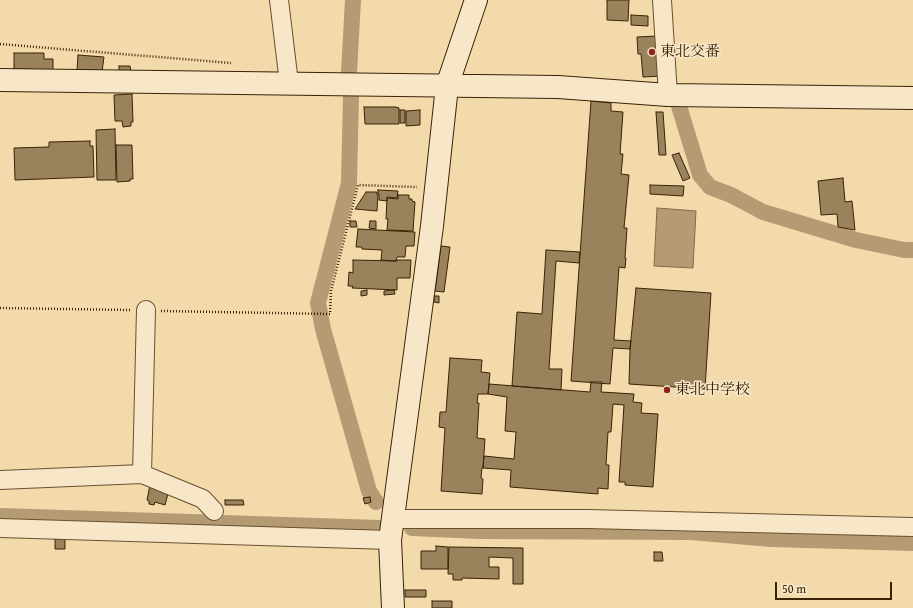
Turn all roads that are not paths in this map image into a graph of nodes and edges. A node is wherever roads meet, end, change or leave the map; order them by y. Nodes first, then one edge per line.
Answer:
1 (280, 0) edge
2 (476, 0) edge
3 (662, 0) edge
4 (0, 80) edge
5 (289, 84) junction
6 (447, 86) junction
7 (668, 95) junction
8 (913, 98) edge
9 (146, 310) road end
10 (142, 474) junction
11 (0, 480) edge
12 (214, 511) dead end
13 (913, 527) edge
14 (0, 528) edge
15 (392, 530) junction
16 (393, 608) edge

1 - 5 street
2 - 6 street
3 - 7 street
4 - 5 street
5 - 6 street
6 - 7 street
6 - 15 street
7 - 8 street
9 - 10 street
10 - 11 street
10 - 12 street
13 - 15 street
14 - 15 street
15 - 16 street

